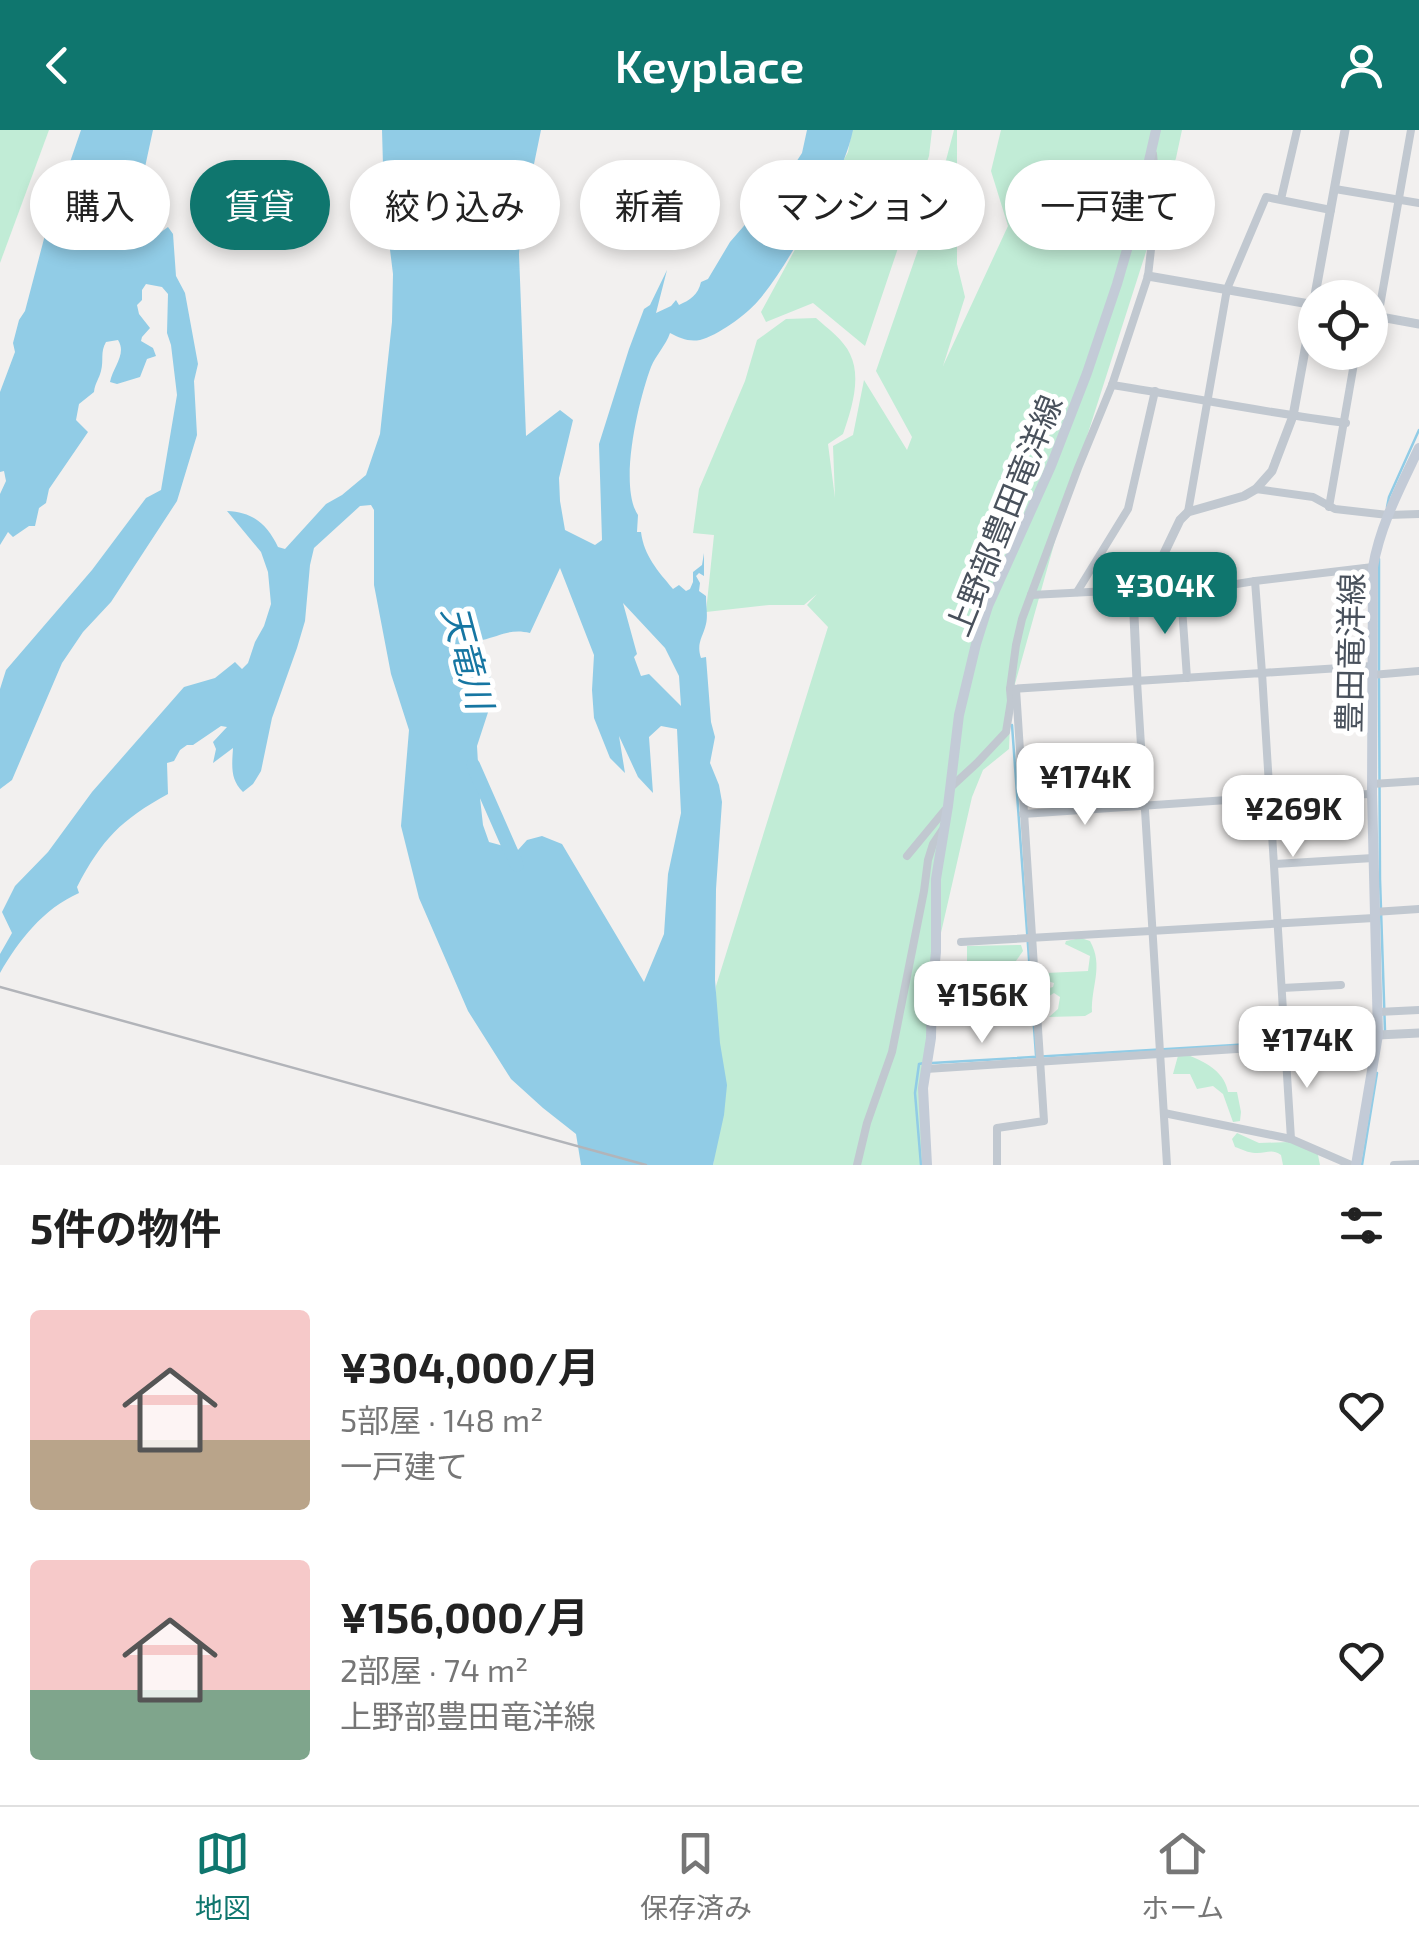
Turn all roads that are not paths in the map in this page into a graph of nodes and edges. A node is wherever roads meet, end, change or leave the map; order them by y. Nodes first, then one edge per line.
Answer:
1 (1156, 130) edge
2 (1297, 130) edge
3 (1345, 130) edge
4 (1411, 130) edge
5 (1152, 146) junction
6 (1335, 188) junction
7 (1281, 199) junction
8 (1398, 199) junction
9 (1419, 203) edge
10 (1331, 210) junction
11 (1148, 276) junction
12 (1318, 280) edge
13 (1381, 280) edge
14 (1227, 289) junction
15 (1298, 302) edge
16 (1388, 318) edge
17 (1419, 324) edge
18 (1302, 370) edge
19 (1353, 370) edge
20 (1112, 385) junction
21 (1155, 391) junction
22 (1209, 399) junction
23 (1293, 416) junction
24 (1346, 422) junction
25 (1419, 448) edge
26 (1256, 489) junction
27 (1330, 507) junction
28 (1188, 512) junction
29 (1419, 514) edge
30 (1388, 515) junction
31 (1373, 567) junction
32 (1256, 581) junction
33 (1147, 589) junction
34 (1077, 592) junction
35 (1181, 593) junction
36 (1031, 595) junction
37 (1372, 670) junction
38 (1419, 672) edge
39 (1262, 673) junction
40 (1187, 678) junction
41 (1137, 681) junction
42 (1013, 689) junction
43 (1419, 781) edge
44 (951, 786) junction
45 (1372, 789) junction
46 (1271, 798) junction
47 (948, 806) junction
48 (1145, 806) junction
49 (1023, 814) junction
50 (943, 829) junction
51 (906, 856) dead end
52 (1373, 858) junction
53 (1275, 864) junction
54 (1419, 909) edge
55 (1374, 915) junction
56 (1278, 924) junction
57 (1153, 930) junction
58 (1032, 939) junction
59 (962, 942) dead end
60 (1342, 985) dead end
61 (1282, 988) junction
62 (1419, 1010) edge
63 (1378, 1012) junction
64 (1419, 1034) edge
65 (1377, 1037) junction
66 (1286, 1046) junction
67 (1161, 1054) junction
68 (1040, 1061) junction
69 (926, 1069) junction
70 (1164, 1113) junction
71 (1291, 1139) junction
72 (1419, 1164) edge
73 (858, 1165) edge
74 (927, 1165) edge
75 (998, 1165) edge
76 (1168, 1165) edge
77 (1353, 1165) edge
78 (1394, 1165) edge

1 - 5 main road, 上野部豊田竜洋線
2 - 7 street
3 - 6 street
4 - 8 street
5 - 11 street
5 - 44 main road, 上野部豊田竜洋線
6 - 8 street
6 - 10 street
7 - 10 street
7 - 14 street
8 - 9 street
8 - 13 street
10 - 12 street
11 - 14 street
11 - 20 street
14 - 15 street
14 - 22 street
16 - 17 street
18 - 23 street
19 - 24 street
20 - 21 street
20 - 36 street
21 - 22 street
21 - 34 street
22 - 23 street
22 - 28 street
23 - 24 street
23 - 26 street
24 - 27 street
25 - 30 main road, 豊田竜洋線
26 - 27 street
26 - 28 street
27 - 30 street
28 - 33 street
29 - 30 street
30 - 31 main road, 豊田竜洋線
31 - 32 street
31 - 37 main road, 豊田竜洋線
32 - 35 street
32 - 39 street
33 - 34 street
33 - 35 street
33 - 41 street
34 - 36 street
35 - 40 street
36 - 42 street
37 - 38 street
37 - 39 street
37 - 45 main road, 豊田竜洋線
39 - 40 street
39 - 46 street
40 - 41 street
41 - 42 street
41 - 48 street
42 - 44 street
42 - 49 street
43 - 45 street
44 - 47 main road, 上野部豊田竜洋線
45 - 46 street
45 - 52 main road, 豊田竜洋線
46 - 48 street
46 - 53 street
47 - 50 main road, 上野部豊田竜洋線
47 - 51 street
48 - 49 street
48 - 57 street
49 - 58 street
50 - 69 main road, 上野部豊田竜洋線
50 - 73 street
52 - 53 street
52 - 55 main road, 豊田竜洋線
53 - 56 street
54 - 55 street
55 - 56 street
55 - 63 main road, 豊田竜洋線
56 - 57 street
56 - 61 street
57 - 58 street
57 - 67 street
58 - 59 street
58 - 68 street
60 - 61 street
61 - 66 street
62 - 63 street
63 - 65 main road, 豊田竜洋線
64 - 65 street
65 - 66 street
65 - 77 main road, 豊田竜洋線
66 - 67 street
66 - 71 street
67 - 68 street
67 - 70 street
68 - 69 street
68 - 75 street
69 - 74 main road, 上野部豊田竜洋線
70 - 71 street
70 - 76 street
71 - 77 street
72 - 78 street

